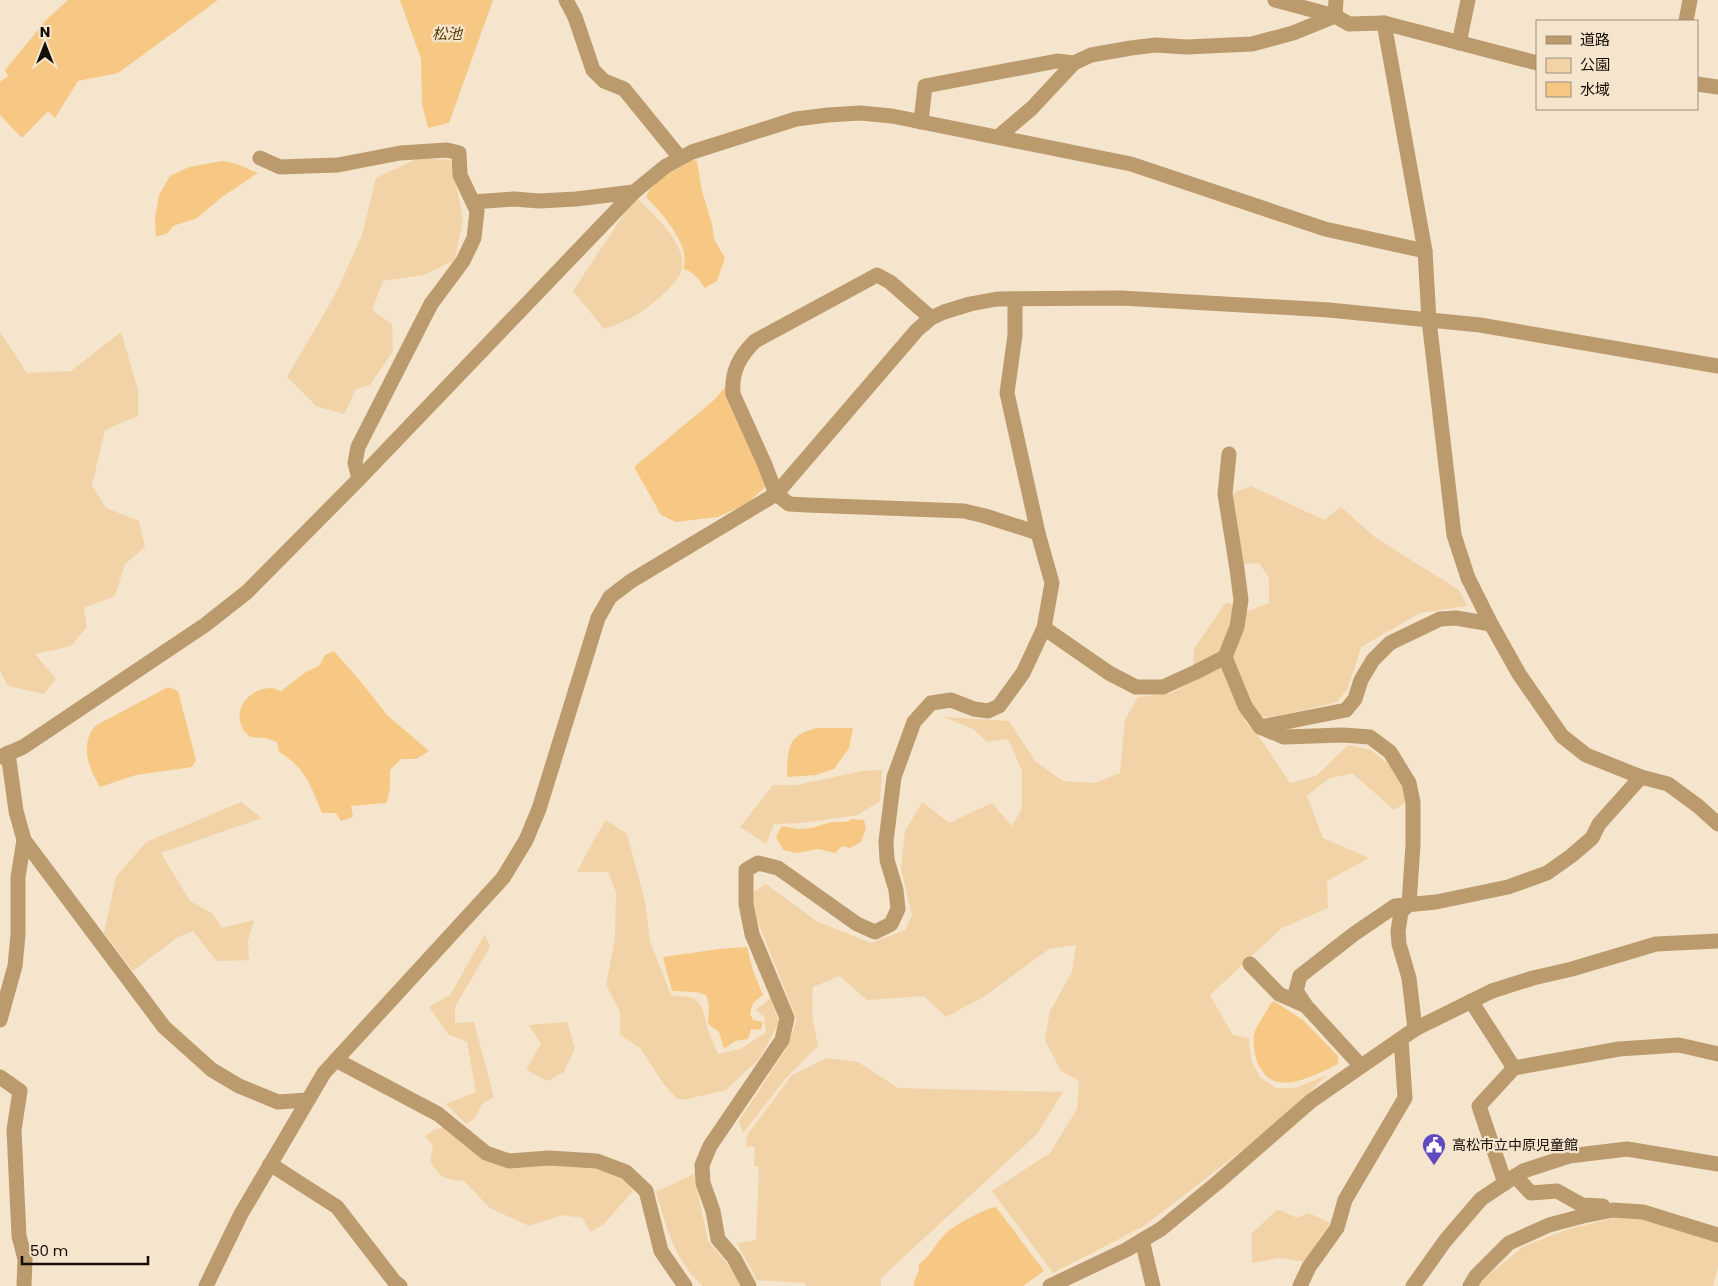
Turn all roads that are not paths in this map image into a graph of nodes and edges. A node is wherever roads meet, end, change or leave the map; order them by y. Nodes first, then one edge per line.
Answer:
1 (566, 0) edge
2 (1276, 0) edge
3 (1336, 0) edge
4 (1468, 0) edge
5 (1690, 0) edge
6 (1335, 16) junction
7 (1686, 20) edge
8 (1384, 23) junction
9 (1460, 43) junction
10 (1074, 63) junction
11 (1536, 63) edge
12 (1698, 84) edge
13 (1718, 86) edge
14 (921, 122) junction
15 (998, 137) junction
16 (677, 154) dead end
17 (260, 158) dead end
18 (634, 192) junction
19 (474, 202) junction
20 (1425, 251) junction
21 (1015, 299) junction
22 (931, 318) junction
23 (1429, 320) junction
24 (1718, 366) edge
25 (1229, 454) dead end
26 (359, 479) junction
27 (776, 494) junction
28 (1038, 533) junction
29 (1491, 624) junction
30 (1044, 628) junction
31 (1225, 657) junction
32 (1260, 727) junction
33 (4, 755) edge
34 (1642, 777) junction
35 (1718, 824) edge
36 (24, 840) junction
37 (1409, 904) junction
38 (1718, 941) edge
39 (1250, 964) dead end
40 (1471, 1001) junction
41 (1306, 1006) junction
42 (0, 1020) edge
43 (1415, 1029) junction
44 (1401, 1039) junction
45 (1718, 1054) edge
46 (336, 1060) junction
47 (1361, 1066) junction
48 (1514, 1068) junction
49 (0, 1077) edge
50 (308, 1100) junction
51 (270, 1164) junction
52 (1718, 1164) edge
53 (1510, 1179) junction
54 (1613, 1210) junction
55 (1718, 1235) edge
56 (1142, 1240) junction
57 (24, 1286) edge
58 (206, 1286) edge
59 (400, 1286) edge
60 (685, 1286) edge
61 (749, 1286) edge
62 (1050, 1286) edge
63 (1153, 1286) edge
64 (1300, 1286) edge
65 (1413, 1286) edge
66 (1470, 1286) edge

1 - 16 street
2 - 6 street
3 - 6 street
4 - 9 street
5 - 7 street
6 - 8 street
6 - 10 street
8 - 9 street
8 - 20 street
9 - 11 street
10 - 14 street
10 - 15 street
12 - 13 street
14 - 15 street
14 - 18 street
15 - 20 street
17 - 19 street
18 - 19 street
18 - 26 street
19 - 26 street
20 - 23 street
21 - 22 street
21 - 23 street
21 - 28 street
22 - 27 street
22 - 27 street
23 - 24 street
23 - 29 street
25 - 31 street
26 - 33 street
27 - 28 street
27 - 46 street
28 - 30 street
29 - 32 street
29 - 34 street
30 - 31 street
30 - 61 street
31 - 32 street
32 - 37 street
33 - 36 street
34 - 35 street
34 - 37 street
36 - 42 street
36 - 50 street
37 - 41 street
37 - 43 street
38 - 40 street
39 - 41 street
40 - 43 street
40 - 48 street
41 - 47 street
43 - 44 street
44 - 47 street
44 - 64 street
45 - 48 street
46 - 50 street
46 - 60 street
47 - 56 street
48 - 53 street
49 - 57 street
50 - 51 street
51 - 58 street
51 - 59 street
52 - 53 street
53 - 54 street
53 - 65 street
54 - 55 street
54 - 66 street
56 - 62 street
56 - 63 street

